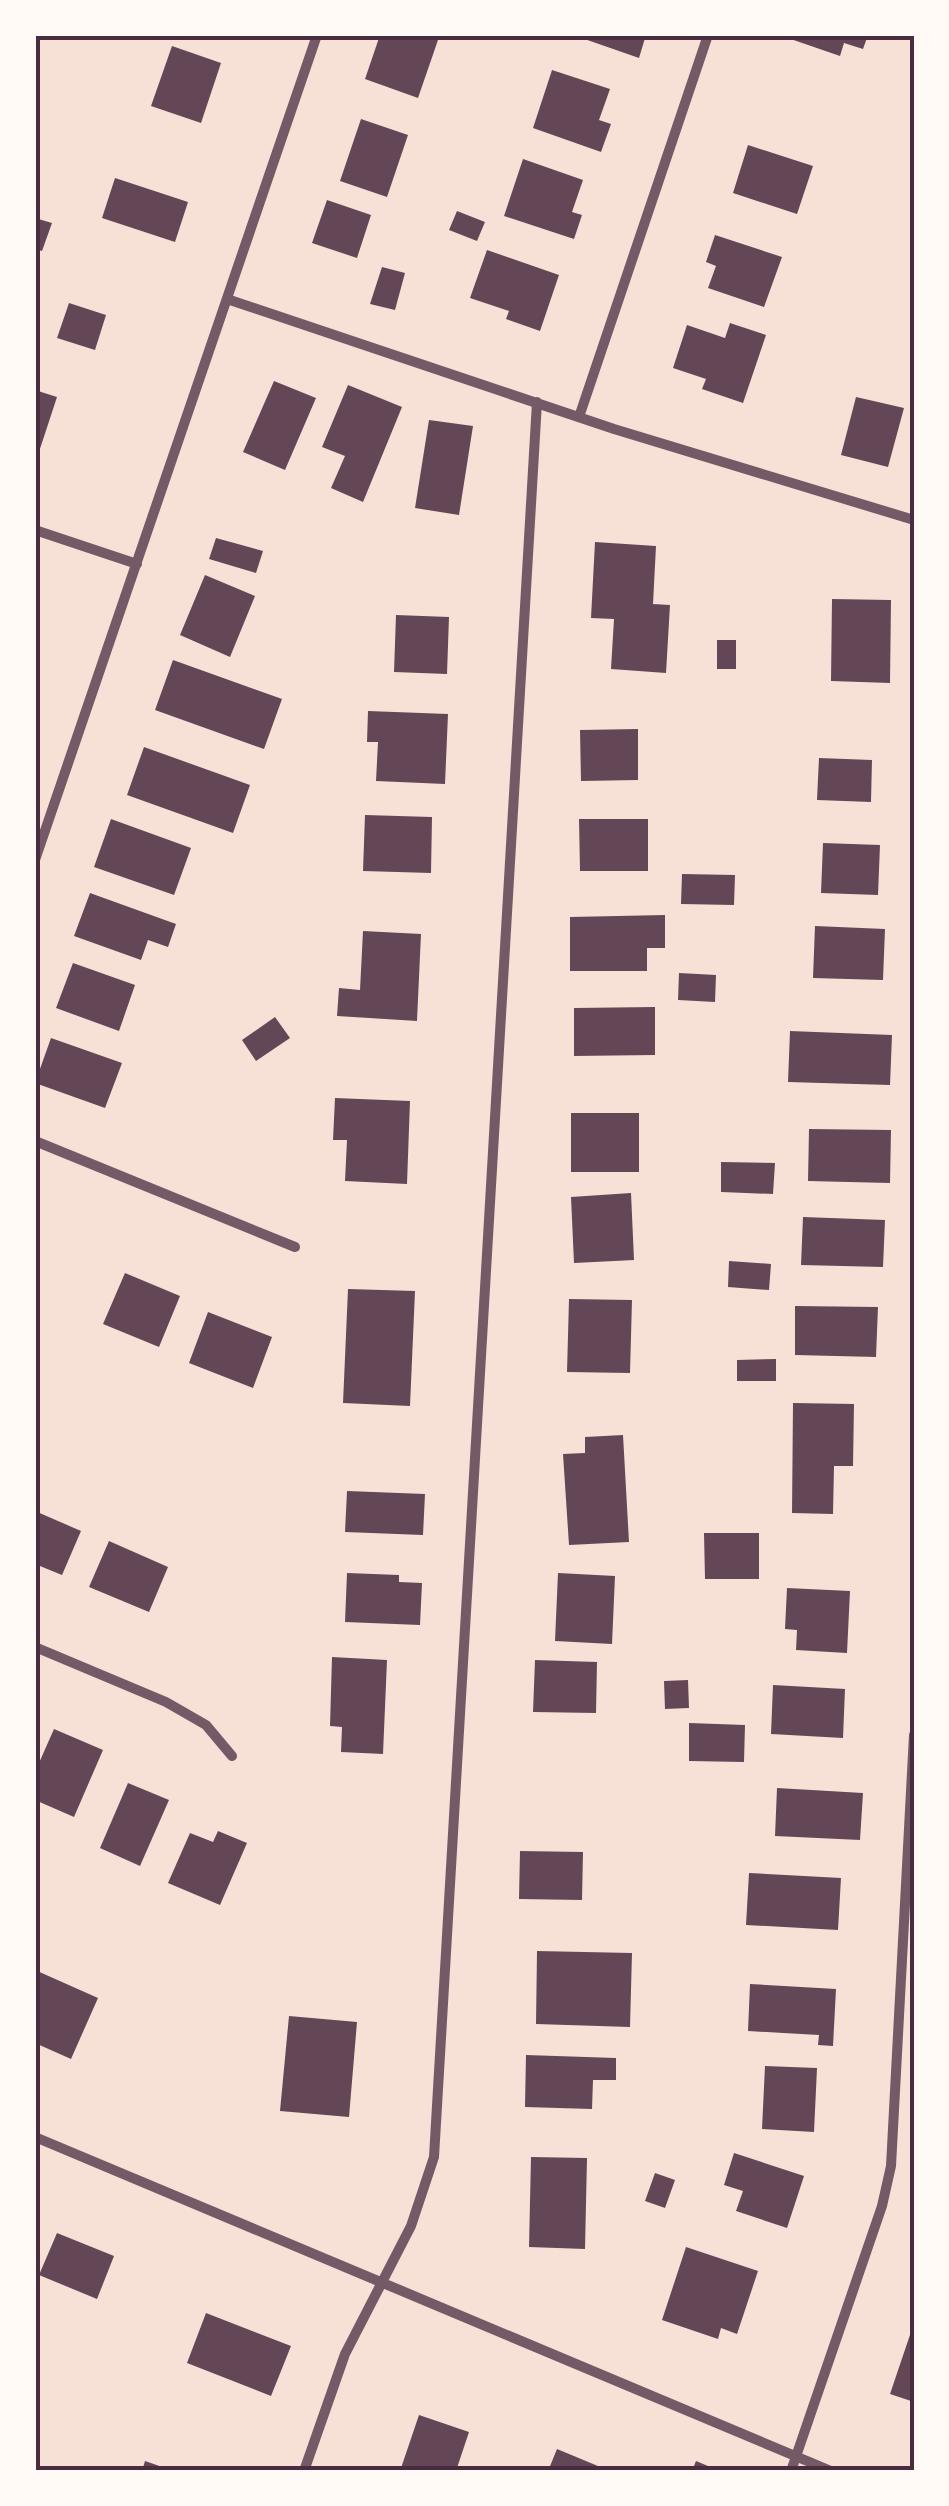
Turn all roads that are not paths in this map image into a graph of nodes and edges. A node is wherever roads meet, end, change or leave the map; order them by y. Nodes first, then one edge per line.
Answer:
1 (317, 35) edge
2 (708, 35) edge
3 (226, 299) junction
4 (537, 402) junction
5 (579, 417) junction
6 (914, 520) edge
7 (35, 530) edge
8 (137, 564) junction
9 (35, 860) edge
10 (35, 1142) edge
11 (295, 1247) dead end
12 (35, 1647) edge
13 (914, 1735) edge
14 (232, 1756) dead end
15 (35, 2137) edge
16 (380, 2284) junction
17 (796, 2458) junction
18 (304, 2471) edge
19 (791, 2471) edge
20 (831, 2471) edge

1 - 3 street
2 - 5 street
3 - 4 street
3 - 8 street
4 - 5 street
4 - 16 street
5 - 6 street
7 - 8 street
8 - 9 street
10 - 11 street
12 - 14 street
13 - 17 street
15 - 16 street
16 - 17 street
16 - 18 street
17 - 19 street
17 - 20 street

